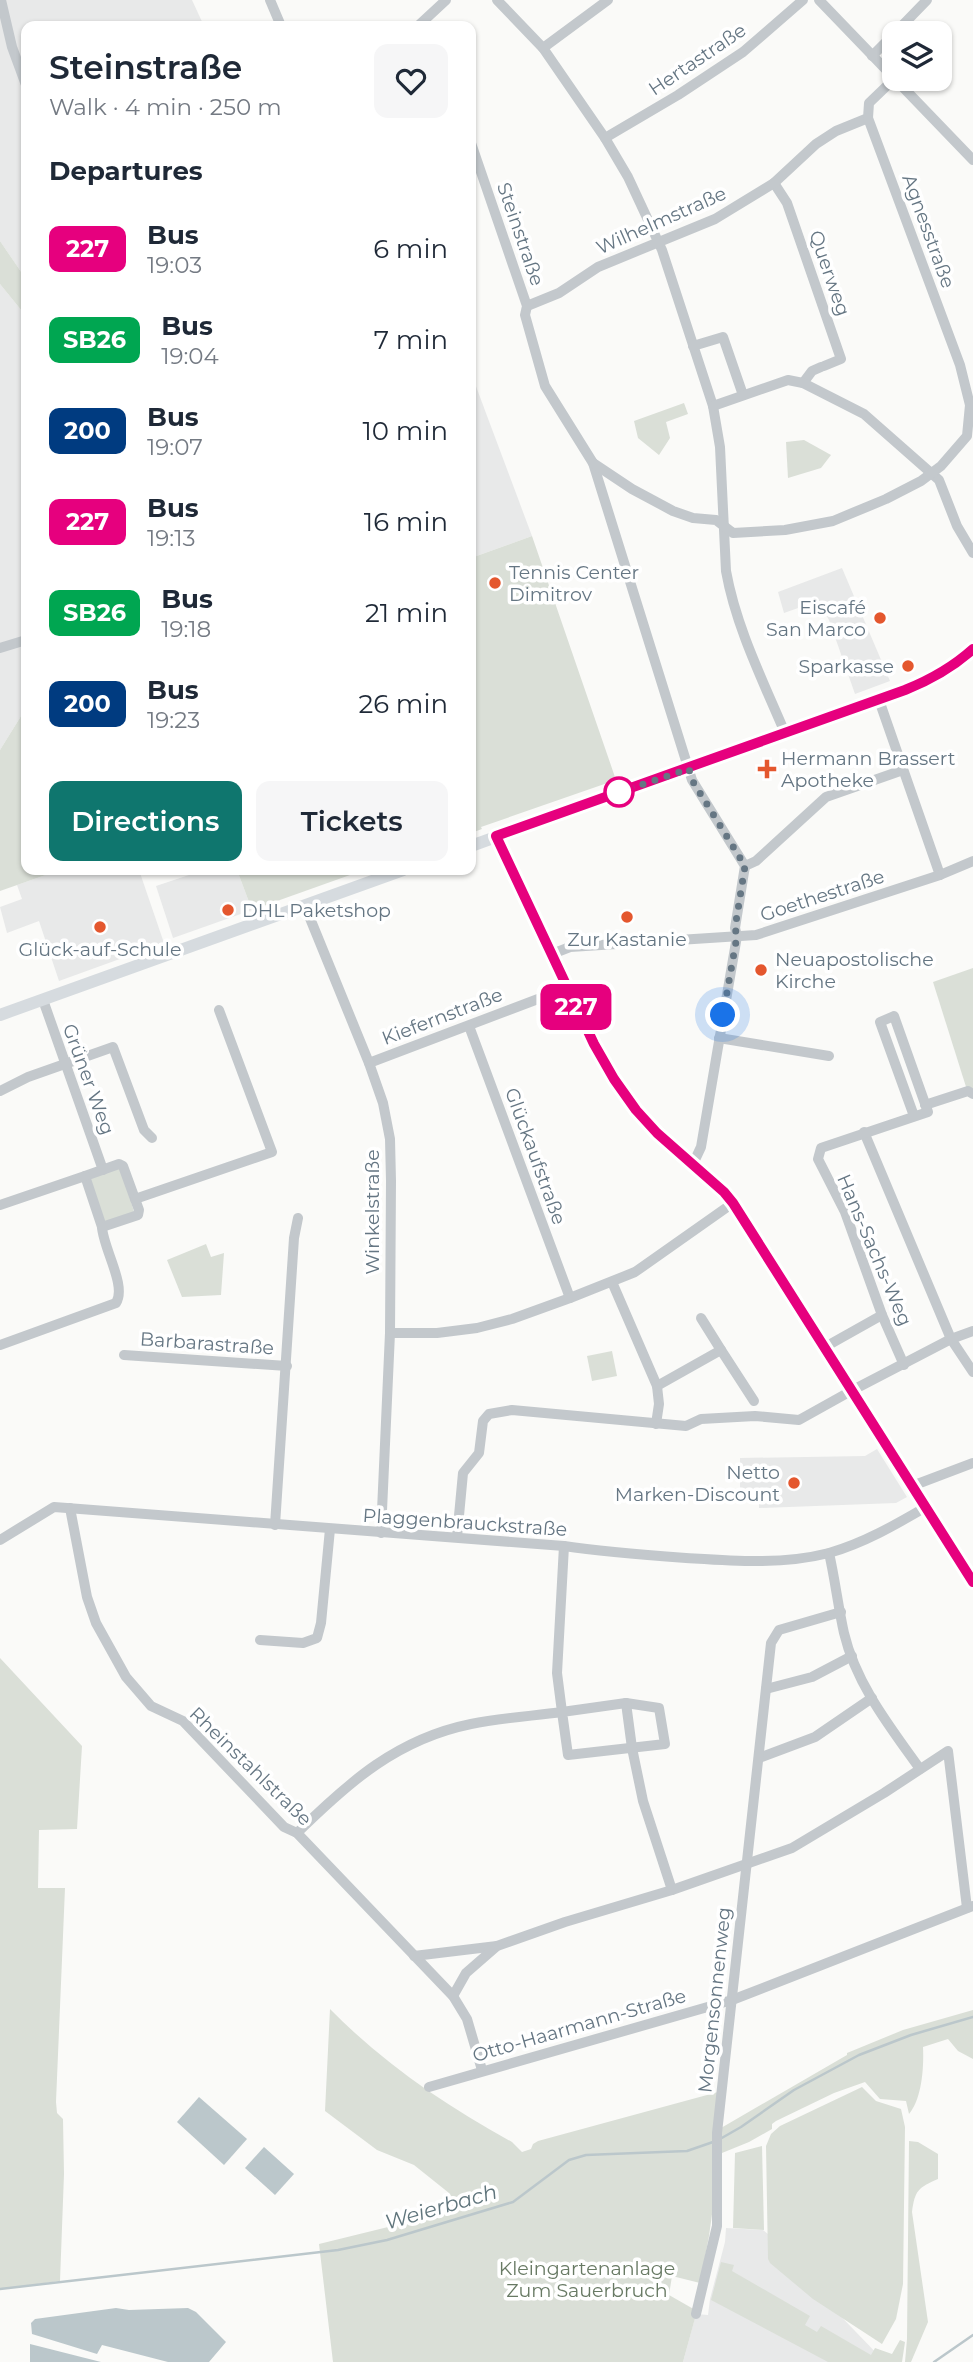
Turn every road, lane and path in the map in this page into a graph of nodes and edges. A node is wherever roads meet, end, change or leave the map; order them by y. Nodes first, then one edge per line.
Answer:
1 (1, 0) edge
2 (270, 0) edge
3 (446, 0) edge
4 (497, 0) edge
5 (608, 0) edge
6 (803, 0) edge
7 (819, 0) edge
8 (928, 0) edge
9 (279, 21) edge
10 (424, 21) edge
11 (906, 21) edge
12 (882, 46) edge
13 (543, 48) junction
14 (872, 56) junction
15 (882, 66) edge
16 (21, 71) edge
17 (882, 91) edge
18 (906, 91) edge
19 (868, 118) junction
20 (605, 138) junction
21 (476, 158) edge
22 (973, 160) edge
23 (774, 184) junction
24 (658, 242) junction
25 (527, 306) junction
26 (693, 346) junction
27 (803, 383) junction
28 (743, 395) junction
29 (713, 406) junction
30 (593, 463) junction
31 (931, 474) junction
32 (724, 528) junction
33 (973, 553) edge
34 (21, 642) edge
35 (0, 648) edge
36 (973, 649) edge
37 (879, 699) junction
38 (785, 733) junction
39 (689, 769) junction
40 (903, 770) junction
41 (496, 836) junction
42 (476, 844) edge
43 (973, 861) edge
44 (745, 866) junction
45 (389, 875) edge
46 (940, 875) junction
47 (305, 906) junction
48 (737, 936) junction
49 (552, 954) junction
50 (567, 988) junction
51 (43, 1000) junction
52 (219, 1010) dead end
53 (0, 1015) edge
54 (469, 1026) junction
55 (719, 1038) junction
56 (829, 1056) dead end
57 (369, 1063) junction
58 (65, 1065) junction
59 (0, 1091) edge
60 (973, 1094) edge
61 (927, 1108) junction
62 (914, 1116) junction
63 (864, 1132) junction
64 (152, 1138) dead end
65 (693, 1164) junction
66 (103, 1170) junction
67 (85, 1176) junction
68 (135, 1199) junction
69 (733, 1203) junction
70 (0, 1205) edge
71 (298, 1218) dead end
72 (102, 1227) junction
73 (281, 1237) dead end
74 (294, 1238) junction
75 (612, 1282) junction
76 (570, 1298) junction
77 (882, 1315) junction
78 (701, 1318) dead end
79 (973, 1331) edge
80 (390, 1333) junction
81 (951, 1339) junction
82 (0, 1345) edge
83 (825, 1347) junction
84 (721, 1350) junction
85 (124, 1355) dead end
86 (904, 1364) junction
87 (287, 1366) junction
88 (973, 1372) edge
89 (657, 1386) junction
90 (851, 1391) junction
91 (754, 1401) dead end
92 (656, 1424) junction
93 (973, 1463) edge
94 (912, 1486) junction
95 (926, 1507) junction
96 (70, 1508) junction
97 (275, 1524) junction
98 (330, 1529) junction
99 (381, 1533) junction
100 (457, 1537) junction
101 (0, 1540) edge
102 (564, 1546) junction
103 (829, 1553) junction
104 (973, 1581) edge
105 (841, 1612) junction
106 (260, 1640) dead end
107 (852, 1656) junction
108 (766, 1689) junction
109 (872, 1698) junction
110 (626, 1703) junction
111 (562, 1712) junction
112 (632, 1748) junction
113 (759, 1758) junction
114 (920, 1769) junction
115 (296, 1833) junction
116 (746, 1865) junction
117 (672, 1890) junction
118 (970, 1907) edge
119 (496, 1946) junction
120 (414, 1956) junction
121 (453, 1996) junction
122 (732, 2000) junction
123 (482, 2070) junction
124 (429, 2087) dead end
125 (696, 2314) dead end

1 - 16 street
2 - 9 street
3 - 10 street
4 - 13 street
5 - 13 street
6 - 20 street, Hertastraße
7 - 14 street
8 - 11 street
12 - 14 street
13 - 20 street
14 - 15 street
17 - 19 street
18 - 22 street
19 - 23 street, Wilhelmstraße
19 - 31 street, Agnesstraße
20 - 24 street
21 - 25 street, Steinstraße
23 - 24 street, Wilhelmstraße
23 - 27 street, Querweg
24 - 25 street, Wilhelmstraße
24 - 26 street
25 - 30 street, Steinstraße
26 - 28 street
26 - 29 street
27 - 28 street
27 - 31 street
28 - 29 street
29 - 32 street
30 - 32 street, Agnesstraße
30 - 39 street, Steinstraße
31 - 32 street, Agnesstraße
31 - 33 street
32 - 38 street
34 - 35 street
36 - 37 main road
37 - 38 main road
37 - 40 street
38 - 39 main road
39 - 41 main road
39 - 44 street, Steinstraße
40 - 44 street
40 - 46 street
41 - 42 main road
41 - 49 street
43 - 46 street, Goethestraße
44 - 48 street
45 - 47 main road
46 - 48 street, Goethestraße
47 - 51 main road
47 - 57 street, Winkelstraße
48 - 49 street, Goethestraße
48 - 55 street
49 - 50 street
50 - 54 street, Kiefernstraße
50 - 65 street
51 - 53 main road
51 - 58 street, Grüner Weg
52 - 68 street
54 - 57 street, Kiefernstraße
54 - 76 street, Glückaufstraße
55 - 56 street
55 - 65 street
57 - 80 street, Winkelstraße
58 - 59 street
58 - 64 street
58 - 66 street, Grüner Weg
60 - 61 street
61 - 62 street
61 - 62 street
62 - 63 street
63 - 77 street, Hans-Sachs-Weg
63 - 81 street
65 - 69 street
66 - 67 street
66 - 68 street
67 - 70 street
67 - 72 street
68 - 72 street
69 - 75 street
69 - 83 street
71 - 74 street, Barbarastraße
72 - 82 street
73 - 74 street
74 - 87 street, Barbarastraße
75 - 76 street
75 - 89 street
76 - 80 street
77 - 83 street
77 - 86 street, Hans-Sachs-Weg
78 - 84 street
79 - 81 street
80 - 99 street, Winkelstraße
81 - 86 street
81 - 88 street
83 - 90 street
84 - 89 street
84 - 91 street
85 - 87 street, Barbarastraße
86 - 90 street
87 - 97 street, Barbarastraße
89 - 92 street
90 - 92 street
90 - 94 street
92 - 100 street
93 - 94 street
94 - 95 street
95 - 103 street, Plaggenbrauckstraße
95 - 104 street
96 - 97 street, Plaggenbrauckstraße
96 - 101 street, Plaggenbrauckstraße
96 - 115 street, Rheinstahlstraße
97 - 98 street, Plaggenbrauckstraße
98 - 99 street, Plaggenbrauckstraße
98 - 106 street
99 - 100 street, Plaggenbrauckstraße
100 - 102 street, Plaggenbrauckstraße
102 - 103 street, Plaggenbrauckstraße
102 - 111 street
103 - 105 street
105 - 107 street
105 - 108 street, Morgensonnenweg
107 - 108 street
107 - 109 street
108 - 113 street, Morgensonnenweg
109 - 113 street
109 - 114 street
110 - 111 street
110 - 112 street
110 - 112 street
111 - 112 street
111 - 115 street
112 - 117 street
113 - 116 street, Morgensonnenweg
114 - 116 street
114 - 118 street
115 - 120 street, Rheinstahlstraße
116 - 117 street
116 - 122 street, Morgensonnenweg
117 - 119 street
118 - 122 street, Otto-Haarmann-Straße
119 - 120 street
119 - 121 street
120 - 121 street, Rheinstahlstraße
121 - 123 street, Rheinstahlstraße
122 - 123 street, Otto-Haarmann-Straße
122 - 125 street, Morgensonnenweg
123 - 124 street, Otto-Haarmann-Straße

